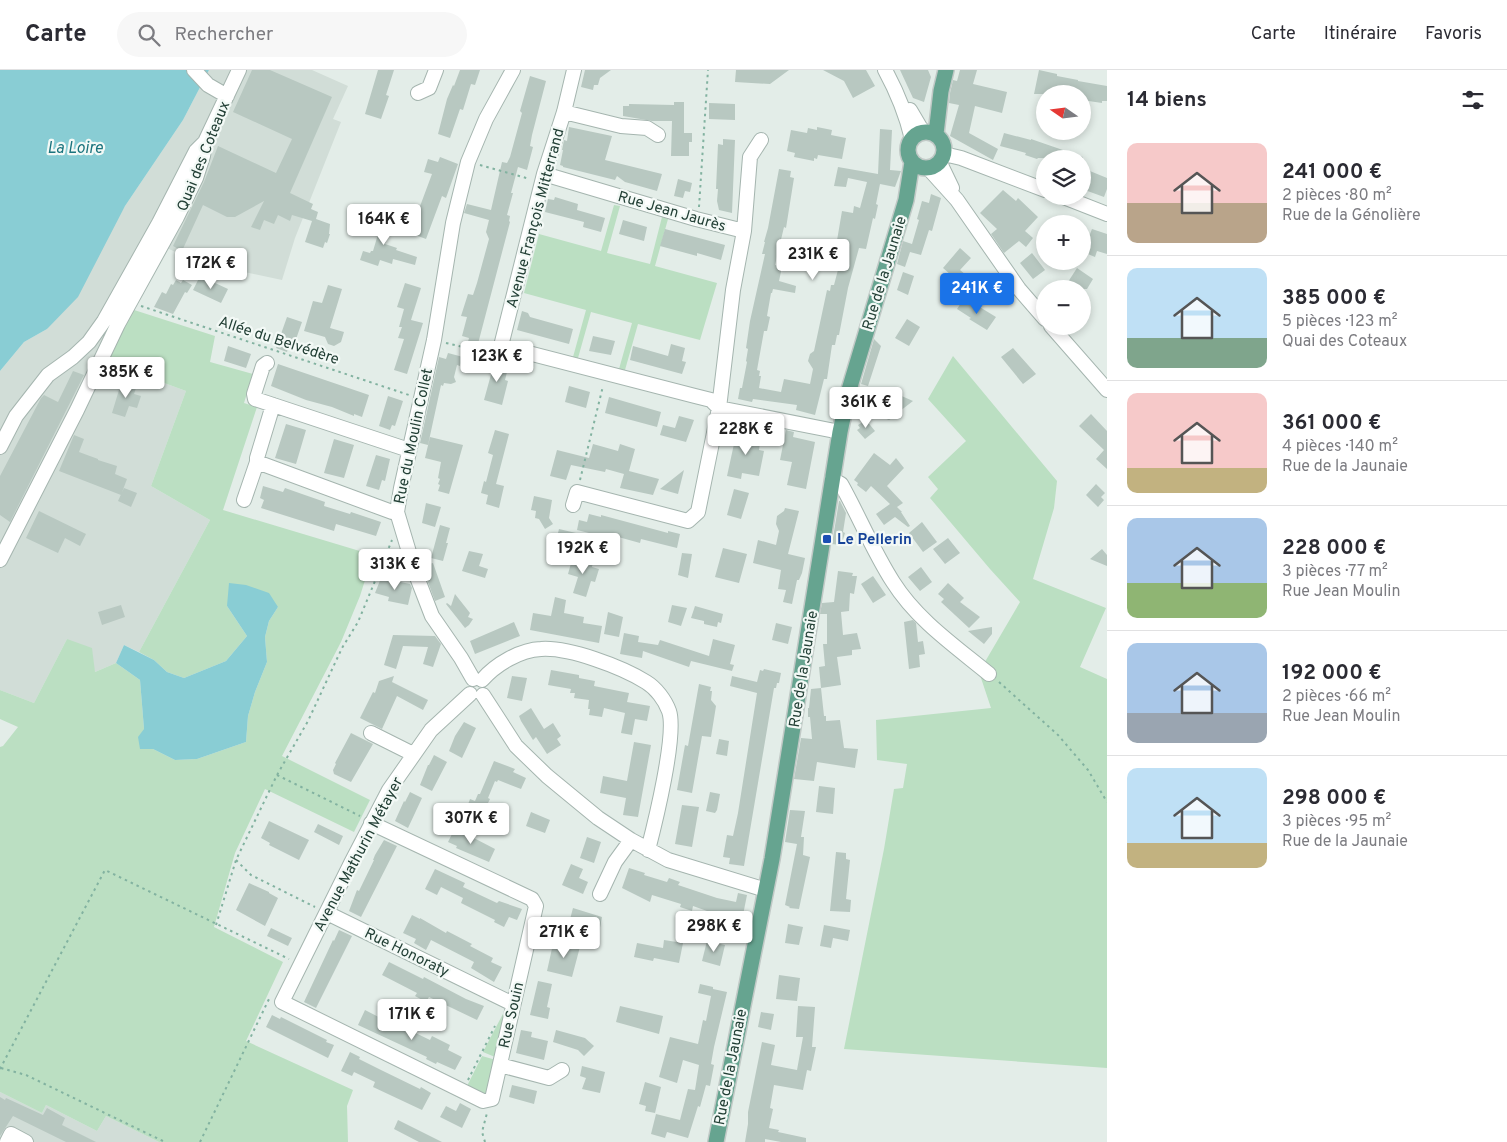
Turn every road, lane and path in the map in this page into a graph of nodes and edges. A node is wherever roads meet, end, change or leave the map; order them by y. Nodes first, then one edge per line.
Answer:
1 (194, 70) edge
2 (239, 70) edge
3 (436, 70) edge
4 (513, 70) edge
5 (574, 70) edge
6 (708, 70) edge
7 (885, 70) edge
8 (946, 70) edge
9 (418, 93) dead end
10 (227, 96) junction
11 (564, 112) junction
12 (924, 134) junction
13 (658, 135) dead end
14 (761, 140) dead end
15 (205, 142) junction
16 (468, 162) junction
17 (930, 163) junction
18 (543, 178) junction
19 (1036, 187) edge
20 (1084, 205) edge
21 (1107, 214) edge
22 (696, 219) junction
23 (744, 231) junction
24 (130, 303) junction
25 (1036, 309) edge
26 (1060, 335) edge
27 (434, 340) junction
28 (501, 346) junction
29 (268, 363) dead end
30 (607, 372) junction
31 (1107, 390) edge
32 (422, 395) junction
33 (273, 405) junction
34 (719, 408) junction
35 (840, 432) junction
36 (0, 447) edge
37 (409, 450) junction
38 (256, 462) junction
39 (832, 479) junction
40 (575, 499) joint
41 (244, 500) dead end
42 (398, 518) junction
43 (0, 560) edge
44 (990, 674) joint
45 (477, 680) junction
46 (476, 695) junction
47 (371, 733) dead end
48 (413, 754) junction
49 (277, 775) junction
50 (1107, 801) edge
51 (372, 823) junction
52 (631, 840) junction
53 (648, 850) junction
54 (236, 860) junction
55 (766, 890) junction
56 (600, 894) dead end
57 (327, 913) junction
58 (216, 925) junction
59 (300, 964) junction
60 (277, 998) junction
61 (510, 1003) junction
62 (500, 1065) junction
63 (0, 1068) edge
64 (562, 1070) dead end
65 (462, 1092) junction
66 (490, 1100) junction
67 (7, 1142) edge
68 (26, 1142) edge
69 (165, 1142) edge
70 (200, 1142) edge
71 (485, 1142) edge
72 (716, 1142) edge

1 - 10 street
2 - 10 street, Quai des Coteaux
3 - 9 street
4 - 16 street, Rue du Moulin Collet
5 - 11 street, Avenue François Mitterrand
6 - 22 path
7 - 12 street
8 - 12 main road
10 - 15 street, Quai des Coteaux
11 - 13 street
11 - 18 street, Avenue François Mitterrand
12 - 17 main road
12 - 17 main road, Rue de la Jaunaie
14 - 23 street
15 - 24 street, Quai des Coteaux
15 - 36 street
16 - 18 path
16 - 27 street, Rue du Moulin Collet
17 - 19 street
17 - 25 street
17 - 35 main road, Rue de la Jaunaie
18 - 22 street, Rue Jean Jaurès
18 - 28 street, Avenue François Mitterrand
20 - 21 street
22 - 23 street, Rue Jean Jaurès
23 - 34 street, Rue Jean Jaurès
24 - 32 path, Allée du Belvédère
24 - 43 street, Quai des Coteaux
26 - 31 street
27 - 28 path
27 - 32 street, Rue du Moulin Collet
28 - 30 street
29 - 33 street
30 - 34 street
30 - 40 path
32 - 37 street, Rue du Moulin Collet
33 - 37 street
33 - 38 street
34 - 35 street
34 - 40 street, Rue Jean Jaurès
35 - 39 main road, Rue de la Jaunaie
37 - 42 street, Rue du Moulin Collet
38 - 41 street
38 - 42 street
39 - 44 street
39 - 55 main road, Rue de la Jaunaie
42 - 45 street, Rue du Moulin Collet
42 - 49 path
44 - 50 path
45 - 46 street
45 - 53 street
46 - 48 street, Avenue Mathurin Métayer
46 - 52 street
47 - 48 street
48 - 51 street, Avenue Mathurin Métayer
49 - 51 path
49 - 54 path
51 - 57 street, Avenue Mathurin Métayer
51 - 61 street, Rue Souin
52 - 53 street
52 - 56 street
53 - 55 street
54 - 57 path
54 - 58 path
55 - 72 main road, Rue de la Jaunaie
57 - 59 street, Avenue Mathurin Métayer
57 - 61 street, Rue Honoraty
58 - 59 path
58 - 63 path
59 - 60 street, Avenue Mathurin Métayer
60 - 65 street
60 - 70 path
61 - 62 street, Rue Souin
61 - 65 path
62 - 64 street, Rue Souin
62 - 66 street
63 - 69 path
65 - 66 street
66 - 71 path
67 - 68 street

